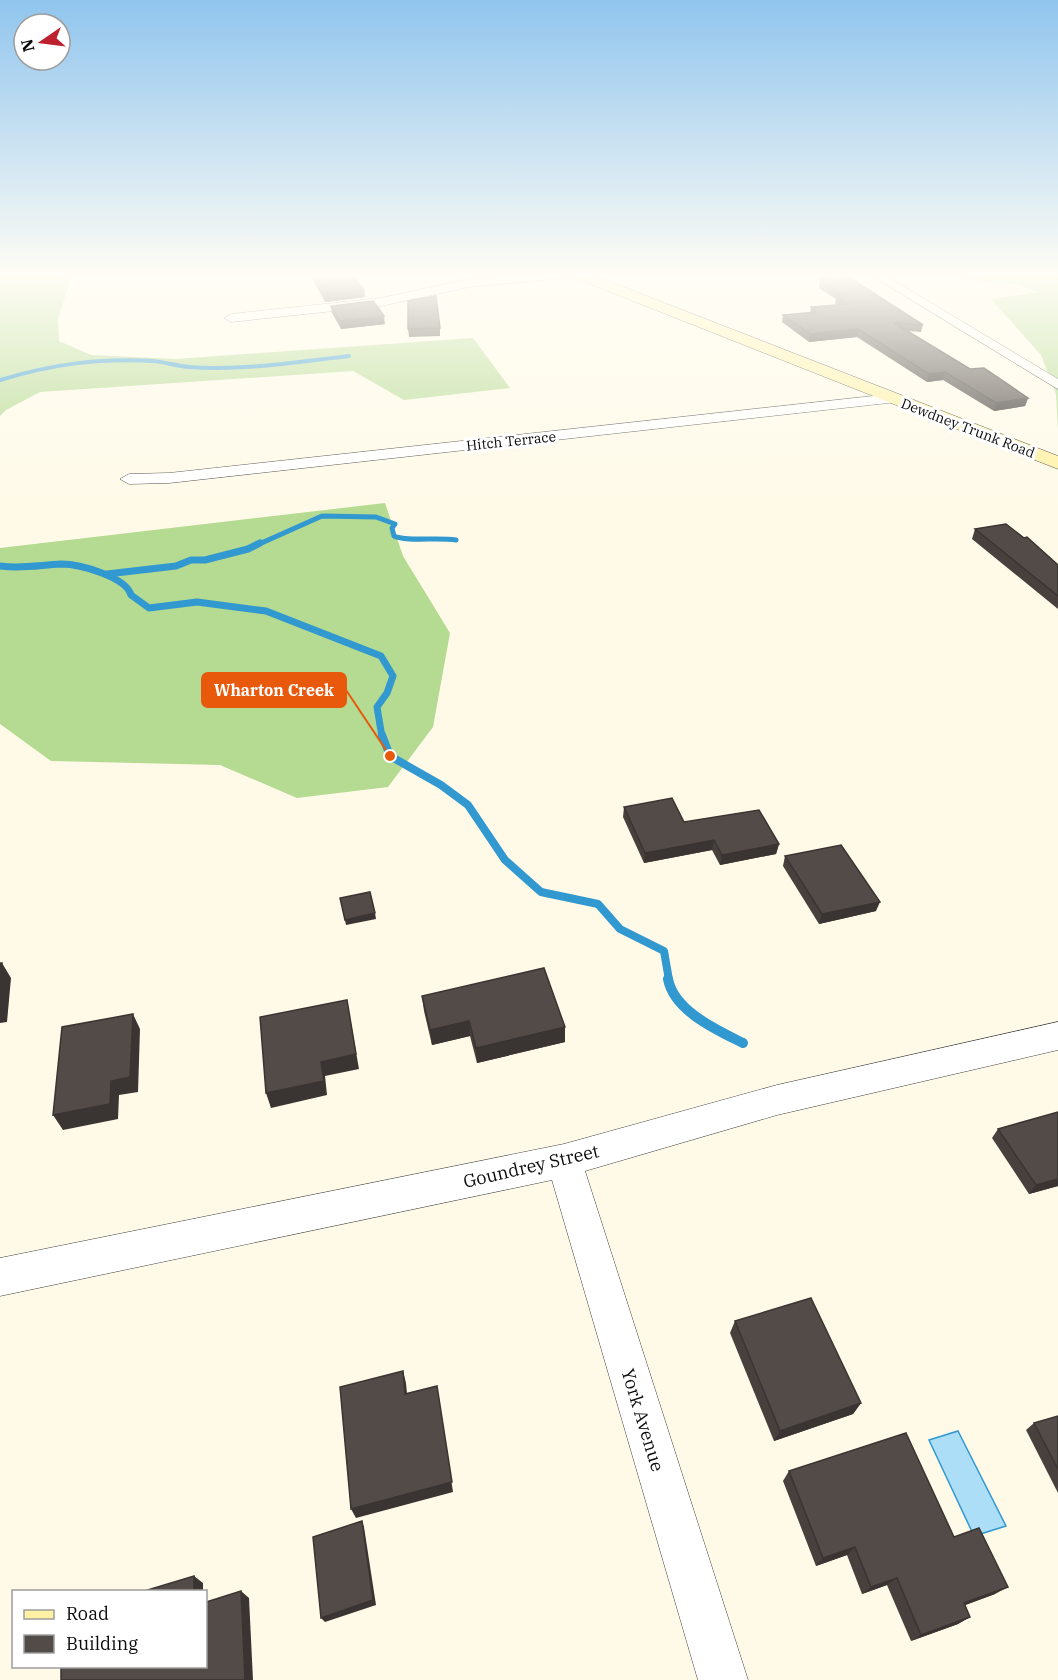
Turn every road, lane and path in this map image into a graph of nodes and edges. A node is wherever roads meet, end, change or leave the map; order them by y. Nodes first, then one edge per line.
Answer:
1 (775, 352) edge
2 (1004, 352) edge
3 (1058, 385) edge
4 (892, 399) junction
5 (1058, 463) edge
6 (129, 479) dead end
7 (1058, 1036) edge
8 (564, 1161) junction
9 (0, 1277) edge
10 (723, 1680) edge

1 - 4 main road, Dewdney Trunk Road
2 - 3 street
4 - 5 main road, Dewdney Trunk Road
4 - 6 street, Hitch Terrace
7 - 8 street, Goundrey Street
8 - 9 street, Goundrey Street
8 - 10 street, York Avenue

